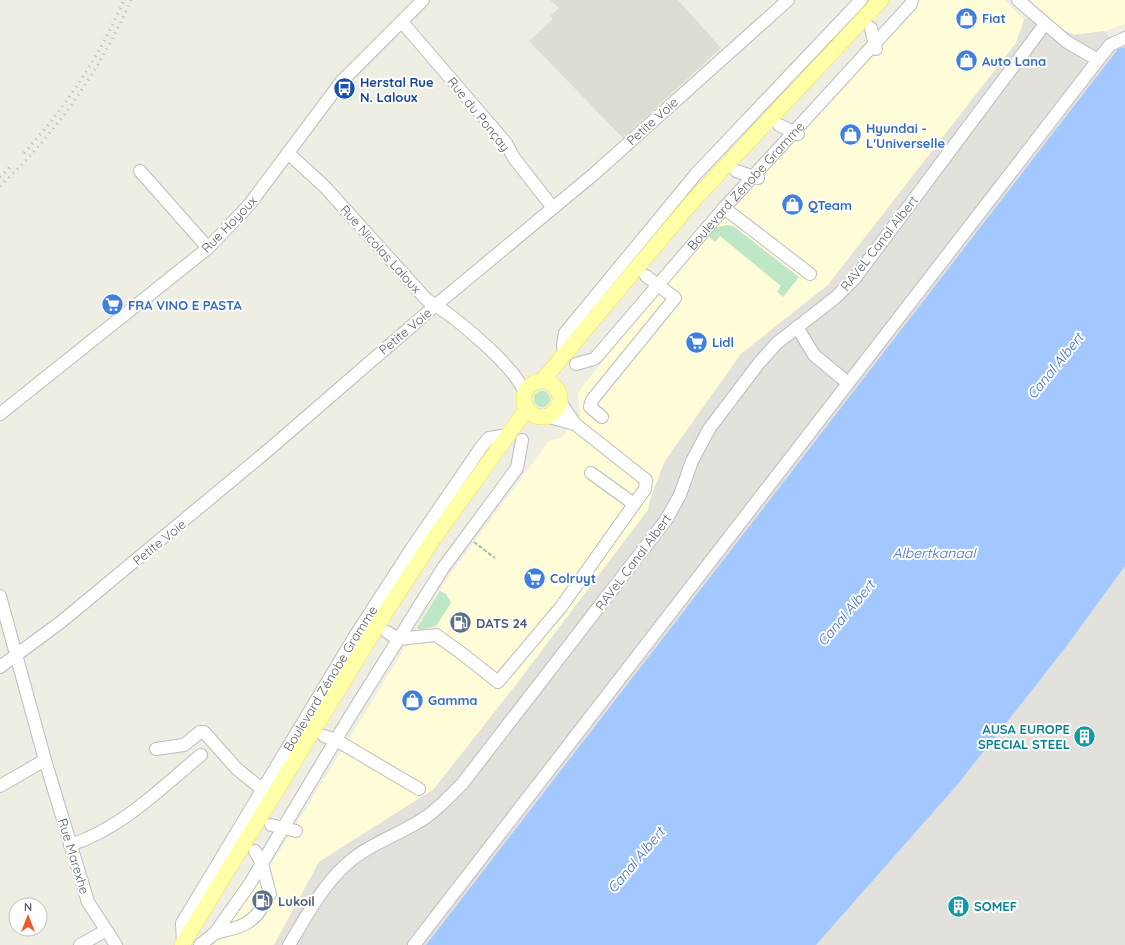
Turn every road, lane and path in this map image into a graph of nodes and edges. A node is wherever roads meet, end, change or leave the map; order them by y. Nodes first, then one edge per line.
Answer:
1 (423, 0) edge
2 (788, 0) edge
3 (861, 0) edge
4 (881, 0) edge
5 (912, 0) edge
6 (1018, 0) edge
7 (402, 22) junction
8 (1045, 24) junction
9 (871, 28) dead end
10 (1125, 38) edge
11 (876, 47) junction
12 (1098, 60) junction
13 (779, 125) dead end
14 (796, 132) junction
15 (288, 153) junction
16 (140, 171) dead end
17 (736, 171) dead end
18 (755, 177) junction
19 (553, 208) junction
20 (724, 208) junction
21 (208, 248) junction
22 (810, 274) dead end
23 (646, 276) dead end
24 (657, 284) junction
25 (436, 305) junction
26 (797, 327) junction
27 (570, 360) junction
28 (542, 381) junction
29 (848, 384) junction
30 (525, 400) junction
31 (561, 403) junction
32 (0, 414) edge
33 (549, 417) junction
34 (602, 417) dead end
35 (575, 424) junction
36 (515, 437) junction
37 (591, 473) dead end
38 (634, 504) junction
39 (466, 537) junction
40 (495, 558) dead end
41 (427, 570) dead end
42 (436, 580) junction
43 (0, 596) edge
44 (387, 632) dead end
45 (398, 639) junction
46 (17, 656) junction
47 (0, 667) edge
48 (324, 736) dead end
49 (336, 740) junction
50 (156, 749) dead end
51 (201, 755) dead end
52 (44, 760) junction
53 (0, 786) edge
54 (419, 789) dead end
55 (263, 790) junction
56 (271, 824) dead end
57 (284, 828) junction
58 (296, 831) dead end
59 (70, 845) junction
60 (255, 851) dead end
61 (262, 864) junction
62 (270, 894) dead end
63 (261, 909) tunnel mouth
64 (105, 931) junction
65 (215, 933) junction
66 (183, 944) edge
67 (80, 945) edge
68 (116, 945) edge
69 (200, 945) edge
70 (289, 945) edge
71 (414, 945) edge

1 - 7 street, Rue Hoyoux
2 - 19 street, Petite Voie
3 - 27 street
4 - 27 main road, Boulevard Zénobe Gramme
5 - 11 street, Boulevard Zénobe Gramme
6 - 8 street
7 - 15 street, Rue Hoyoux
7 - 19 street, Rue du Ponçay
8 - 12 street
8 - 26 street, RAVeL Canal Albert
9 - 11 street
10 - 12 street
11 - 14 street, Boulevard Zénobe Gramme
12 - 29 street
13 - 14 street
14 - 18 street, Boulevard Zénobe Gramme
15 - 21 street, Rue Hoyoux
15 - 25 street, Rue Nicolas Laloux
16 - 21 street
17 - 18 street
18 - 20 street, Boulevard Zénobe Gramme
19 - 25 street, Petite Voie
20 - 22 street
20 - 24 street, Boulevard Zénobe Gramme
21 - 32 street, Rue Hoyoux
23 - 24 street
24 - 27 street, Boulevard Zénobe Gramme
24 - 34 street
25 - 30 street, Rue Nicolas Laloux
25 - 46 street, Petite Voie
26 - 29 street
26 - 70 street, RAVeL Canal Albert
27 - 28 main road, Boulevard Zénobe Gramme
28 - 30 main road, Boulevard Zénobe Gramme
28 - 31 main road
29 - 71 street
30 - 33 main road
30 - 36 main road, Boulevard Zénobe Gramme
31 - 33 main road
31 - 35 street
33 - 35 street
35 - 38 street
36 - 39 street, Boulevard Zénobe Gramme
36 - 55 street, Boulevard Zénobe Gramme
36 - 66 main road, Boulevard Zénobe Gramme
37 - 38 street
38 - 45 street
39 - 40 path
39 - 42 street, Boulevard Zénobe Gramme
41 - 42 street
42 - 45 street, Boulevard Zénobe Gramme
43 - 46 street, Rue Marexhe
44 - 45 street
45 - 49 street, Boulevard Zénobe Gramme
46 - 47 street, Petite Voie
46 - 52 street, Rue Marexhe
48 - 49 street
49 - 54 street
49 - 57 street, Boulevard Zénobe Gramme
50 - 55 street
51 - 59 street
52 - 53 street
52 - 59 street, Rue Marexhe
55 - 66 street, Boulevard Zénobe Gramme
56 - 57 street
57 - 58 street
57 - 61 street, Boulevard Zénobe Gramme
59 - 64 street, Rue Marexhe
60 - 61 street
61 - 62 street
61 - 65 street, Boulevard Zénobe Gramme
63 - 65 street
64 - 67 street
64 - 68 street, Rue Marexhe
65 - 69 street, Boulevard Zénobe Gramme

